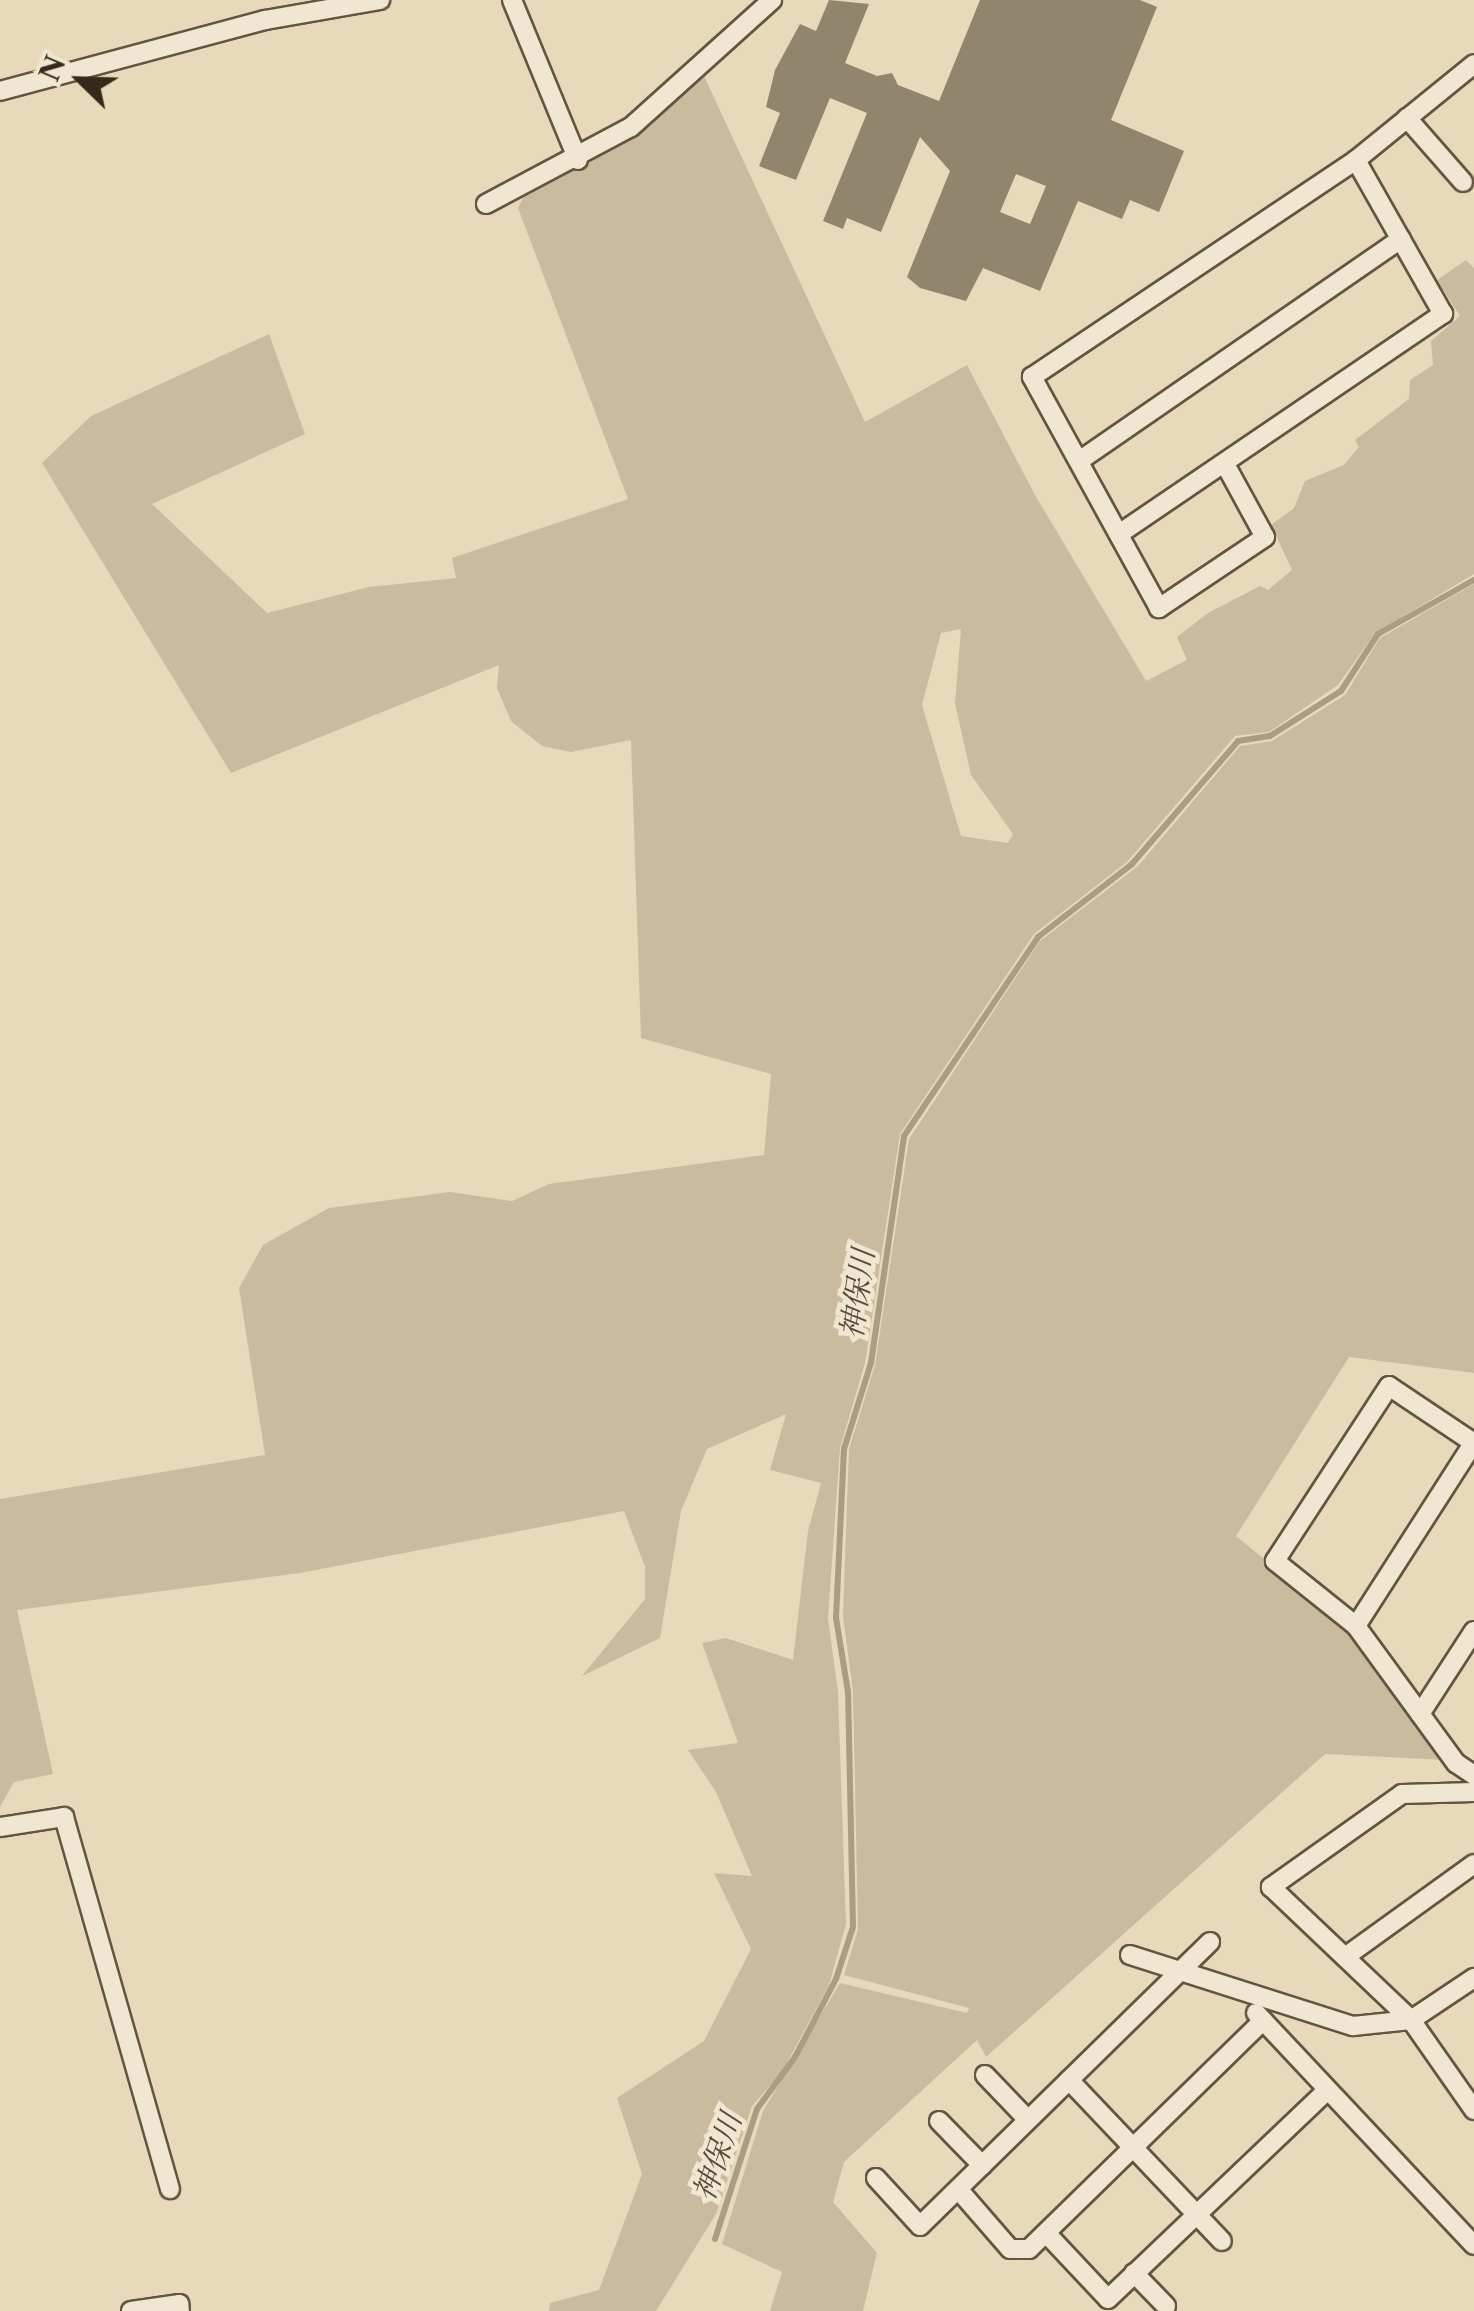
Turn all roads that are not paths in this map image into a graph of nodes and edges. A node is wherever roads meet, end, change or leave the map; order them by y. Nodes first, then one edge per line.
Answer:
1 (380, 0) edge
2 (512, 0) edge
3 (772, 0) edge
4 (1474, 64) edge
5 (0, 91) edge
6 (1407, 118) junction
7 (578, 160) junction
8 (1356, 160) junction
9 (1463, 182) dead end
10 (486, 204) dead end
11 (1401, 239) junction
12 (1078, 461) junction
13 (1225, 464) junction
14 (1119, 534) junction
15 (1474, 1442) edge
16 (1356, 1626) junction
17 (1474, 1630) edge
18 (1420, 1714) junction
19 (1474, 1775) edge
20 (1474, 1792) edge
21 (0, 1827) edge
22 (1474, 1864) edge
23 (1210, 1942) dead end
24 (1130, 1955) dead end
25 (1345, 1957) junction
26 (1180, 1973) junction
27 (1474, 1978) edge
28 (1239, 1994) junction
29 (1412, 2020) junction
30 (1263, 2021) junction
31 (985, 2075) dead end
32 (1069, 2080) junction
33 (1325, 2092) junction
34 (1472, 2104) edge
35 (940, 2120) dead end
36 (1028, 2120) junction
37 (1134, 2148) junction
38 (982, 2165) junction
39 (876, 2178) dead end
40 (170, 2189) dead end
41 (958, 2189) junction
42 (1197, 2214) junction
43 (1047, 2234) junction
44 (1222, 2241) dead end
45 (1474, 2245) edge
46 (1134, 2273) junction
47 (1166, 2306) dead end
48 (131, 2311) edge
49 (180, 2311) edge

1 - 5 street
2 - 7 street
3 - 7 street
4 - 6 street
6 - 8 street
6 - 9 street
7 - 10 street
8 - 11 street
8 - 12 street
11 - 12 street
11 - 13 street
12 - 14 street
13 - 14 street
13 - 14 street
15 - 16 street
15 - 16 street
16 - 18 street
17 - 18 street
18 - 19 street
20 - 25 street
21 - 40 street
22 - 25 street
23 - 26 street
24 - 26 street
25 - 29 street
26 - 28 street
26 - 32 street
27 - 29 street
28 - 29 street
28 - 30 street
29 - 34 street
30 - 33 street
30 - 37 street
31 - 36 street
32 - 36 street
32 - 37 street
33 - 42 street
33 - 45 street
35 - 38 street
36 - 38 street
37 - 42 street
37 - 43 street
38 - 41 street
39 - 41 street
41 - 43 street
42 - 44 street
42 - 46 street
43 - 46 street
46 - 47 street
48 - 49 street

